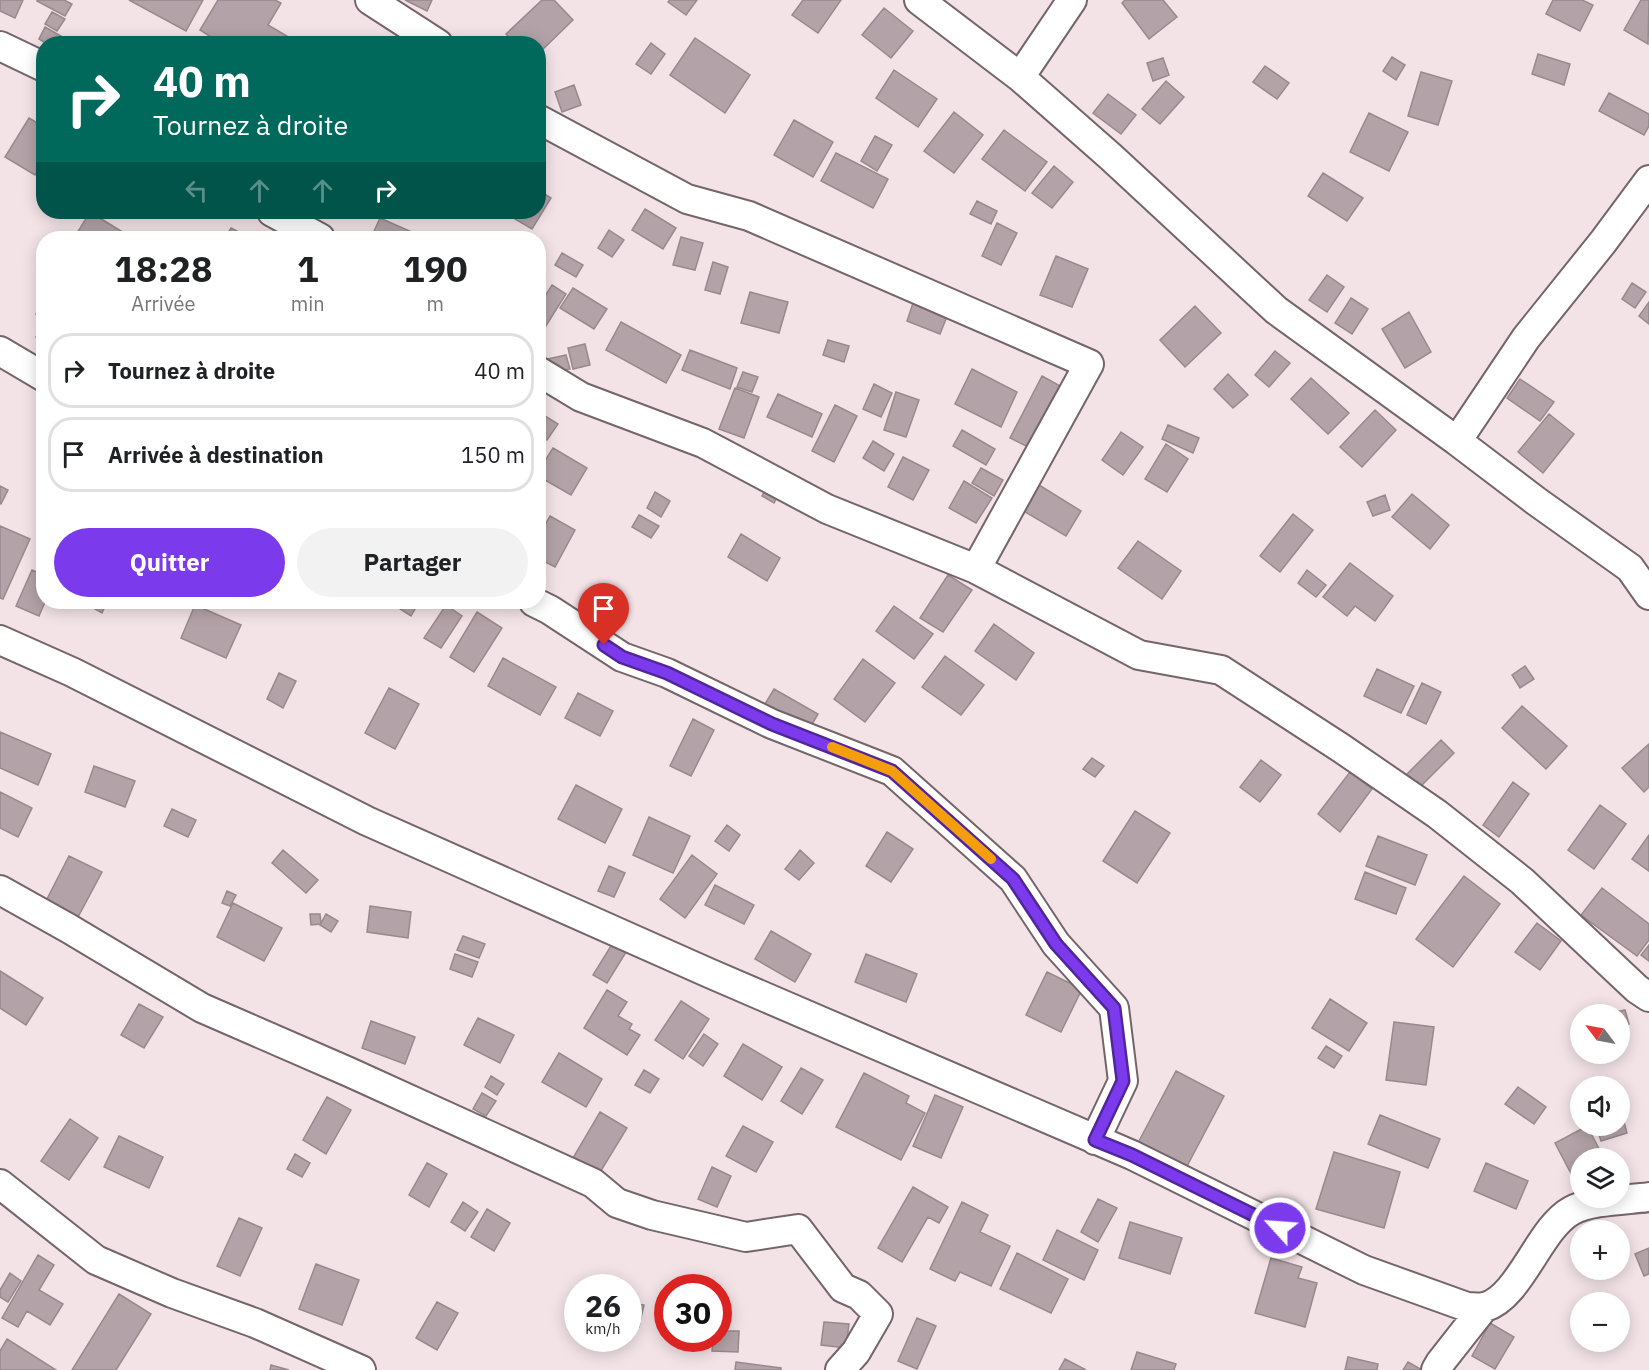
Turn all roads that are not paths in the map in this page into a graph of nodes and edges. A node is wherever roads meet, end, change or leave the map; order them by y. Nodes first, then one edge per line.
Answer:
1 (370, 0) edge
2 (919, 0) edge
3 (1072, 0) edge
4 (426, 36) edge
5 (0, 46) edge
6 (36, 63) edge
7 (1020, 77) junction
8 (546, 123) edge
9 (1649, 180) edge
10 (285, 219) edge
11 (307, 231) edge
12 (0, 351) edge
13 (36, 372) edge
14 (546, 376) edge
15 (1457, 441) junction
16 (976, 569) junction
17 (1649, 595) edge
18 (546, 608) edge
19 (0, 640) edge
20 (0, 890) edge
21 (1649, 997) edge
22 (1095, 1140) junction
23 (0, 1184) edge
24 (1649, 1197) edge
25 (1484, 1307) junction
26 (361, 1370) edge
27 (840, 1370) edge
28 (1436, 1370) edge

1 - 4 street
2 - 7 street
3 - 7 street
5 - 6 street
7 - 15 street
8 - 16 street
9 - 15 street
10 - 11 street
12 - 13 street
14 - 16 street
15 - 17 street
16 - 21 street
18 - 22 street
19 - 22 street
20 - 27 street
22 - 25 street
23 - 26 street
24 - 25 street
25 - 28 street

